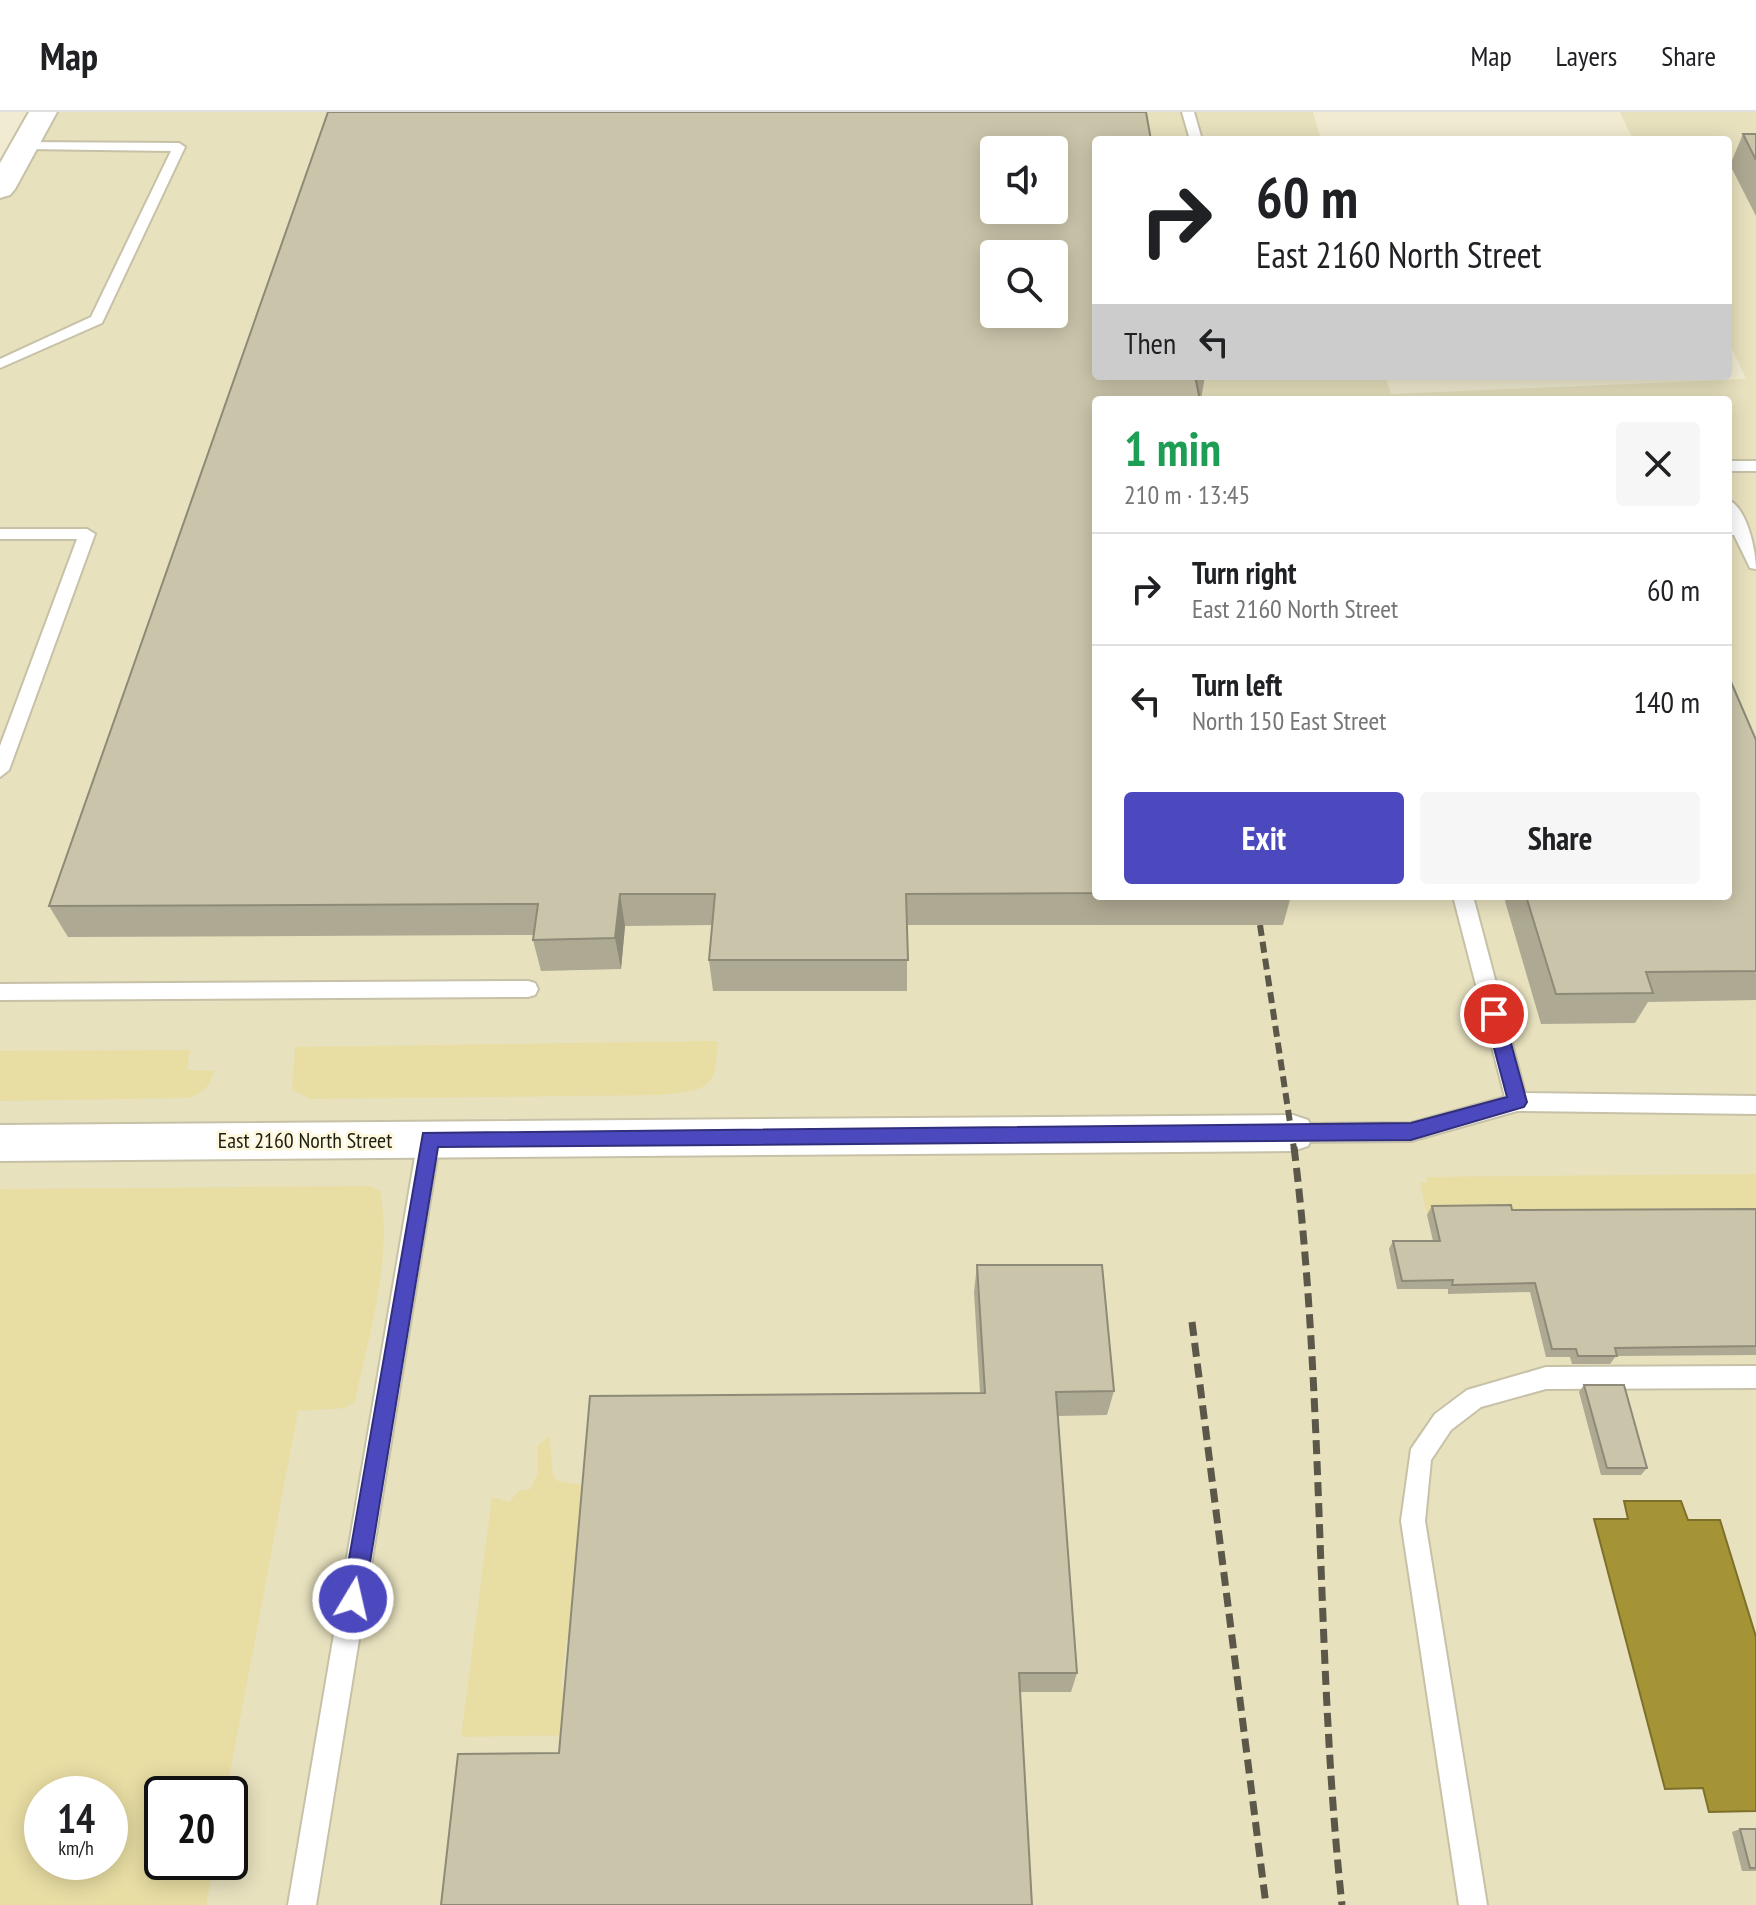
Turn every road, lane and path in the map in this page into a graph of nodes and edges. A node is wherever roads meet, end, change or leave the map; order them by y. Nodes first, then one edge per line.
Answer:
1 (43, 112) edge
2 (1188, 112) edge
3 (1195, 136) edge
4 (26, 145) junction
5 (0, 189) edge
6 (0, 364) edge
7 (1732, 466) edge
8 (1756, 466) edge
9 (1734, 530) edge
10 (0, 534) edge
11 (1756, 564) edge
12 (0, 770) edge
13 (1464, 900) edge
14 (528, 989) dead end
15 (0, 992) edge
16 (1517, 1102) junction
17 (1756, 1105) edge
18 (1293, 1133) joint
19 (429, 1139) junction
20 (0, 1143) edge
21 (1756, 1377) edge
22 (302, 1905) edge
23 (1473, 1905) edge

1 - 4 main road
2 - 3 lane
4 - 5 main road
4 - 6 lane
7 - 8 lane
9 - 11 lane
10 - 12 lane
13 - 16 lane
14 - 15 lane
16 - 17 lane, East 2160 North Street
16 - 18 lane, East 2160 North Street
18 - 19 street, East 2160 North Street
19 - 20 street, East 2160 North Street
19 - 22 lane
21 - 23 lane

